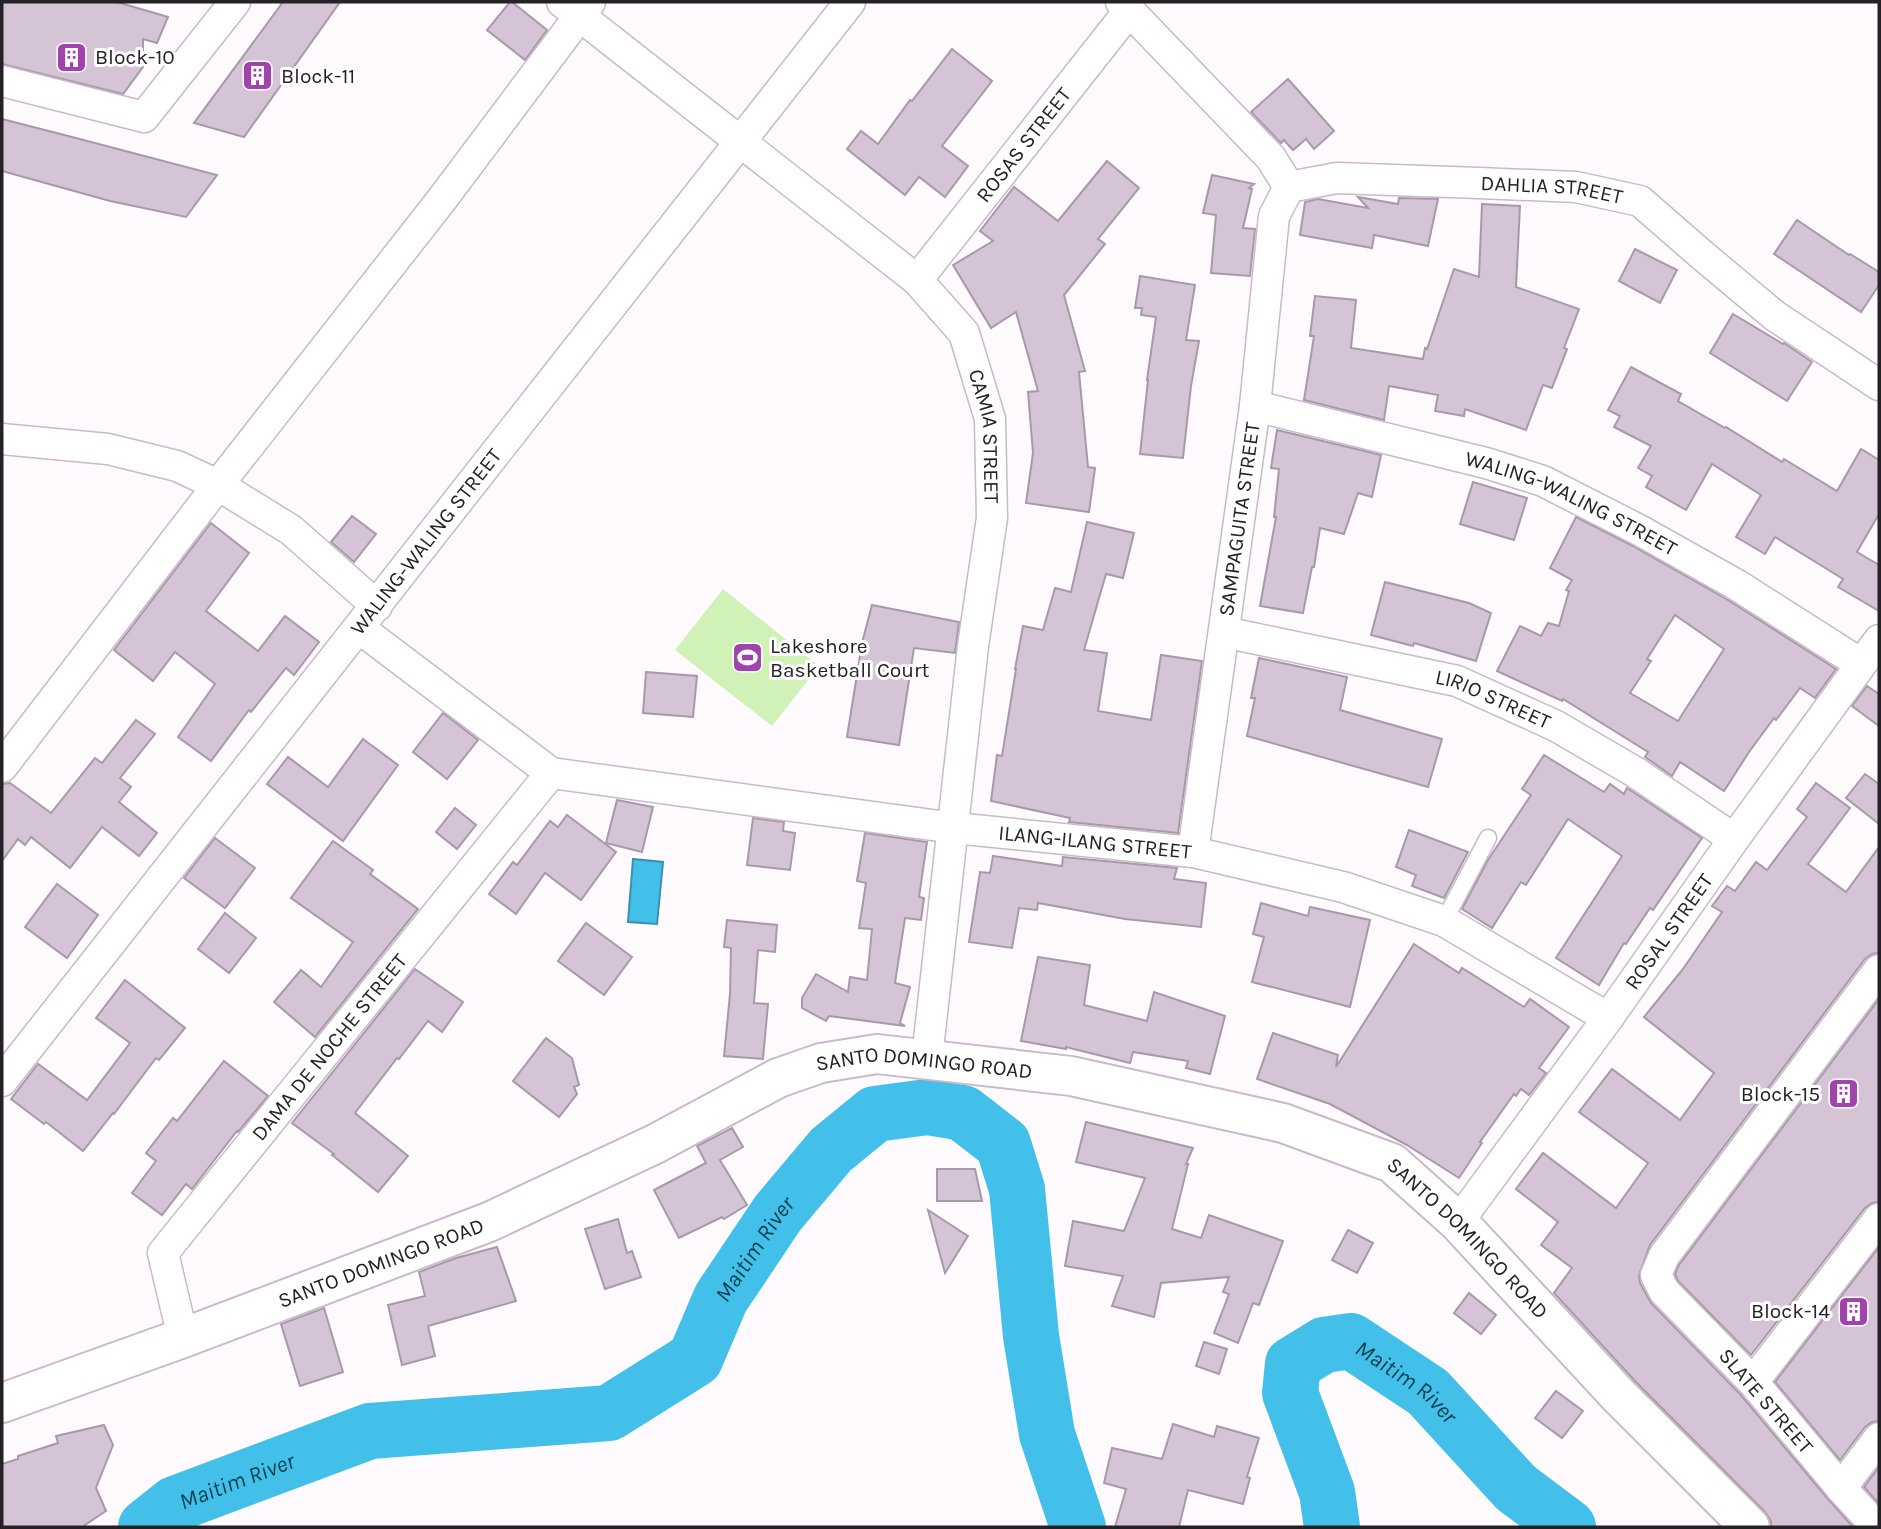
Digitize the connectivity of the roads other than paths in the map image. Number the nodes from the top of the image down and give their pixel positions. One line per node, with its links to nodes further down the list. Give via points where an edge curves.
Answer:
1 (235, 2): 5 (street, via 144,117)
2 (850, 2): 6 (street, WALING-WALING STREET)
3 (1125, 6): 7 (street, via 1271,158); 8 (street, ROSAS STREET)
4 (578, 7): 6 (street, CAMIA STREET); 12 (street, via 443,198)
5 (2, 81)
6 (740, 142): 8 (street, CAMIA STREET); 13 (street, WALING-WALING STREET)
7 (1289, 187): 9 (street, DAHLIA STREET, via 1336,178 1479,183 1576,187 1640,201 1775,316); 10 (street, SAMPAGUITA STREET, via 1274,216)
8 (917, 280): 19 (street, CAMIA STREET, via 964,333 990,419 992,518)
9 (1879, 385)
10 (1255, 406): 14 (street, SAMPAGUITA STREET); 16 (street, WALING-WALING STREET, via 1543,481 1737,585)
11 (2, 439): 12 (street, via 108,449 177,466)
12 (218, 485): 13 (street, via 291,530); 17 (street)
13 (368, 617): 18 (street); 27 (street, WALING-WALING STREET)
14 (1224, 632): 21 (street, LIRIO STREET, via 1457,681 1556,726 1635,772); 22 (street, SAMPAGUITA STREET)
15 (1879, 640): 16 (street, ROSAL STREET)
16 (1861, 664): 21 (street, ROSAL STREET)
17 (2, 766)
18 (551, 774): 19 (street, ILANG-ILANG STREET); 30 (street, DAMA DE NOCHE STREET, via 163,1254)
19 (954, 828): 22 (street, ILANG-ILANG STREET); 26 (street, CAMIA STREET)
20 (1488, 838): 23 (lane)
21 (1734, 839): 25 (street, ROSAL STREET)
22 (1194, 852): 23 (street, ILANG-ILANG STREET, via 1343,887)
23 (1444, 921): 25 (street, ILANG-ILANG STREET)
24 (1879, 970): 31 (street, SLATE STREET, via 1664,1256 1656,1275 1664,1291)
25 (1608, 1018): 29 (street, ROSAL STREET)
26 (927, 1058): 29 (street, SANTO DOMINGO ROAD, via 1071,1076 1283,1123 1392,1163); 30 (street, SANTO DOMINGO ROAD, via 877,1054 821,1063 778,1078 655,1144 489,1222)
27 (2, 1081)
28 (1879, 1219): 31 (street)
29 (1458, 1222): 35 (street, SANTO DOMINGO ROAD, via 1619,1396)
30 (183, 1338): 32 (street, SANTO DOMINGO ROAD)
31 (1753, 1382): 34 (street, SLATE STREET)
32 (2, 1403)
33 (1879, 1438): 34 (street)
34 (1841, 1488): 36 (street, SLATE STREET)
35 (1750, 1527)
36 (1877, 1527)

